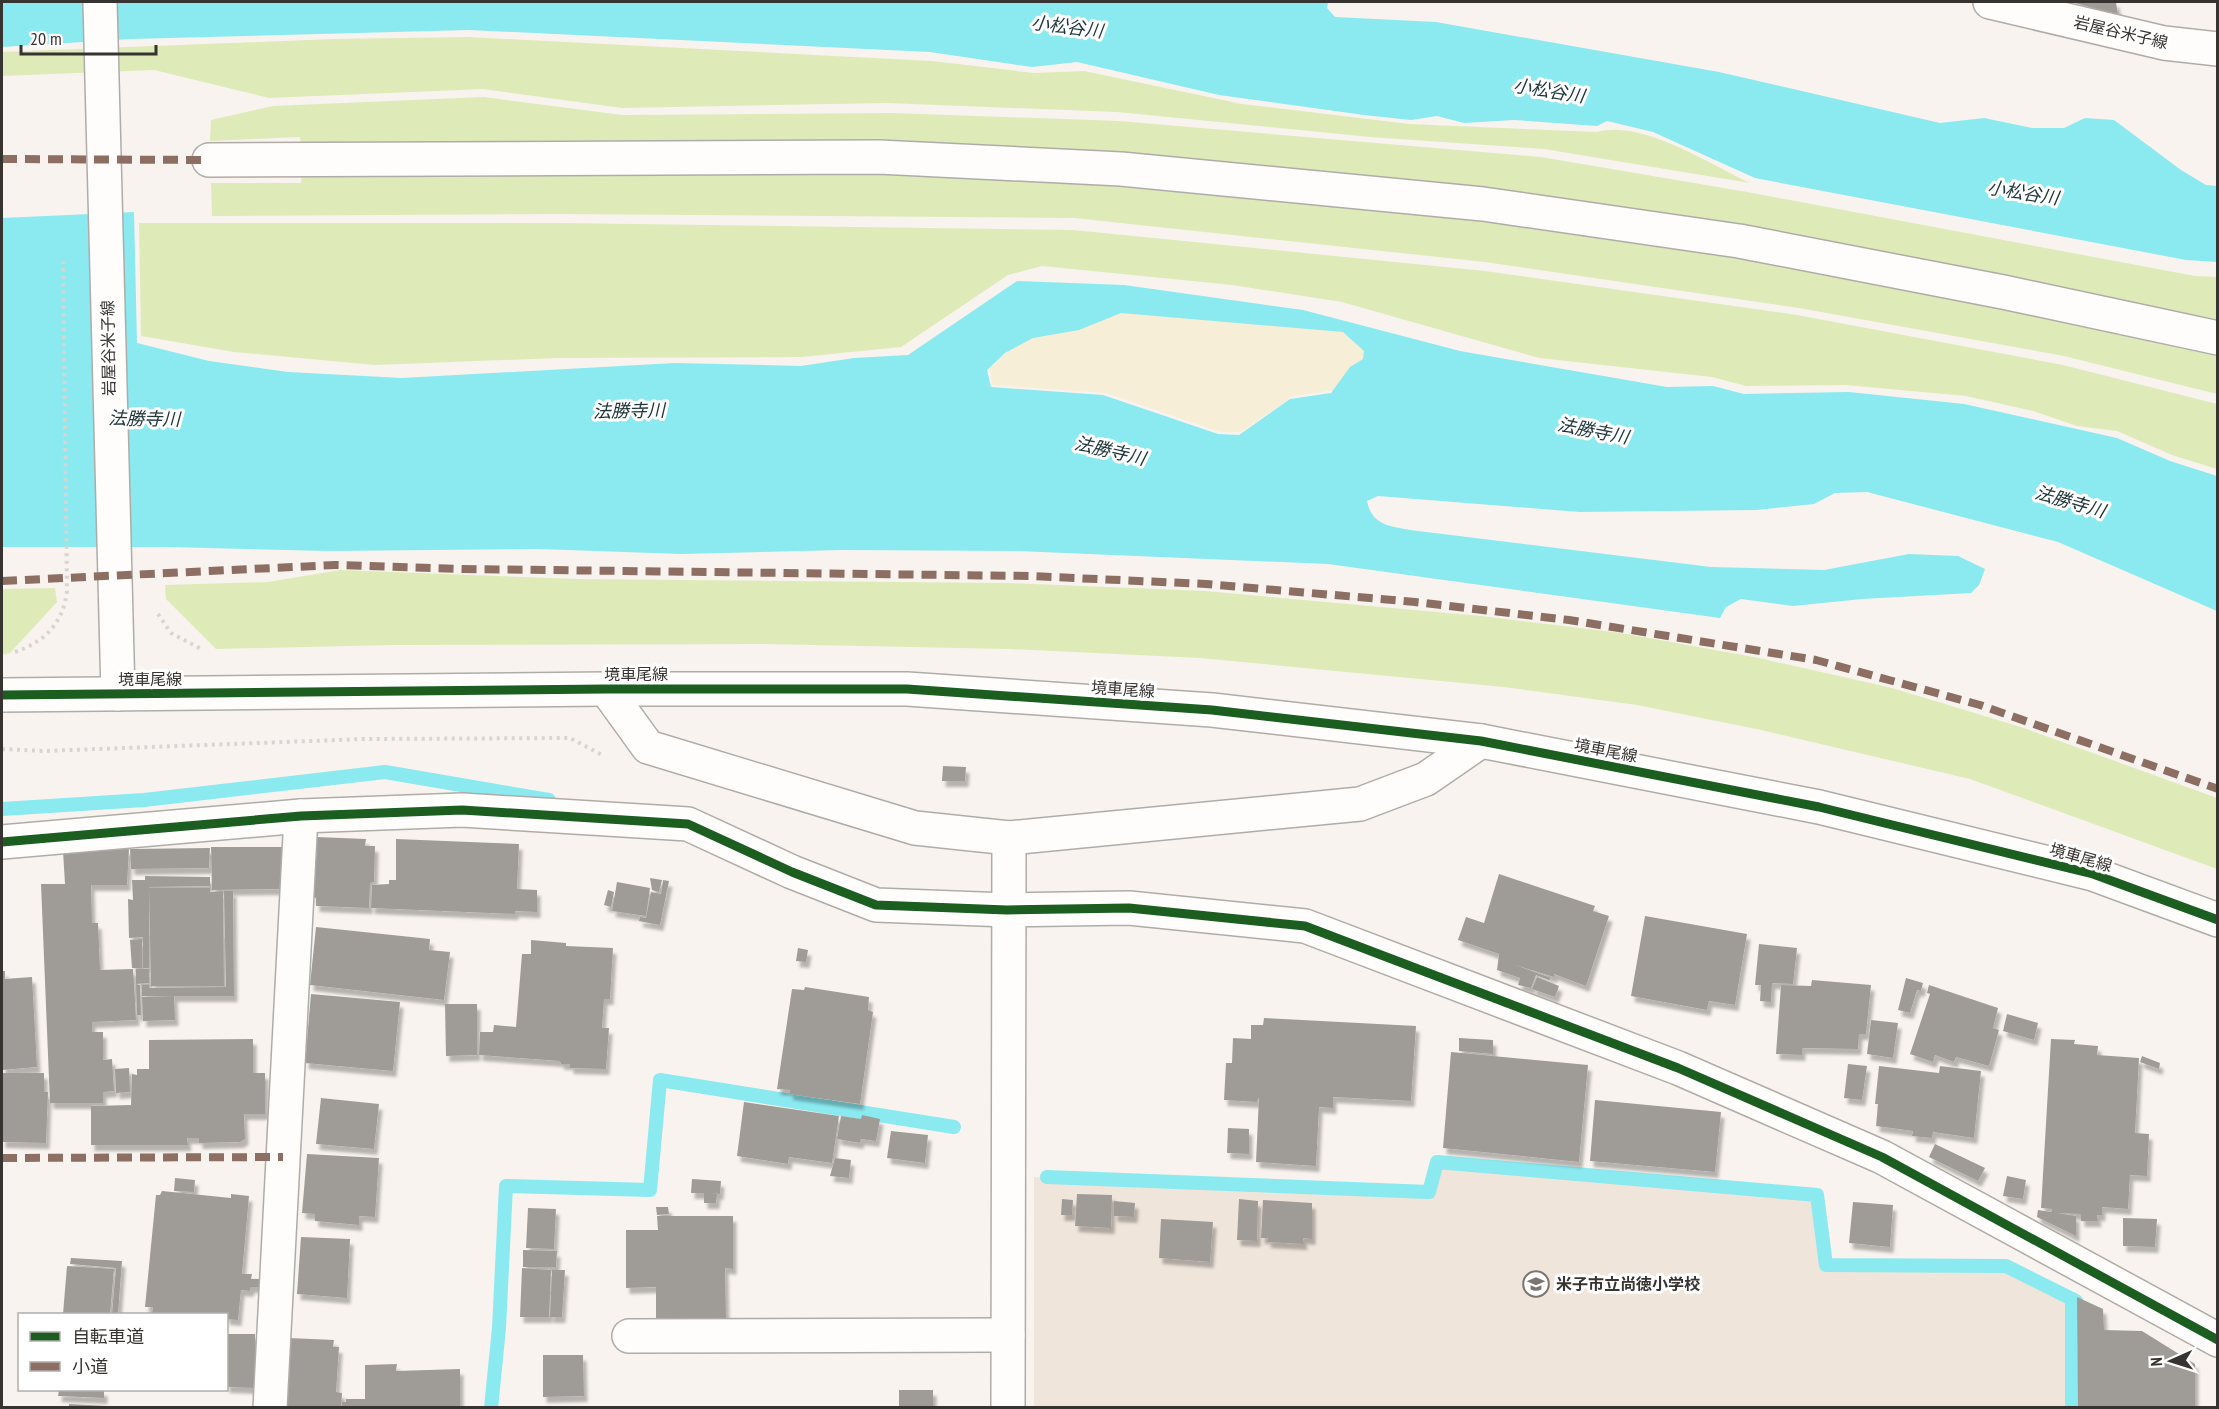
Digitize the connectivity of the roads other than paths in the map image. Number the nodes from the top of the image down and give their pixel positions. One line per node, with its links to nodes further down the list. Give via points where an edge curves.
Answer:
1 (100, 2): 8 (street, 岩屋谷米子線)
2 (2004, 3): 3 (street, 岩屋谷米子線, via 2164,43)
3 (2217, 50)
4 (209, 160): 5 (street, via 879,157 1121,169 1483,204 1739,241)
5 (2217, 338)
6 (606, 688): 8 (street, 境車尾線); 9 (street, 境車尾線, via 907,689 1212,710); 11 (street, via 648,747 915,828)
7 (2, 694): 8 (street, 境車尾線)
8 (118, 694)
9 (1481, 741): 11 (street, via 1426,779 1360,804); 14 (street, 境車尾線, via 1819,807 2093,874)
10 (301, 816): 12 (street); 13 (street, via 462,810 688,824 876,905); 18 (street)
11 (1009, 838): 13 (street)
12 (2, 842)
13 (1007, 910): 16 (street); 17 (street, via 1129,908 1305,926 1678,1068 1882,1157)
14 (2217, 920)
15 (629, 1335): 16 (street)
16 (1008, 1335): 19 (street)
17 (2217, 1340)
18 (270, 1407)
19 (1008, 1407)

